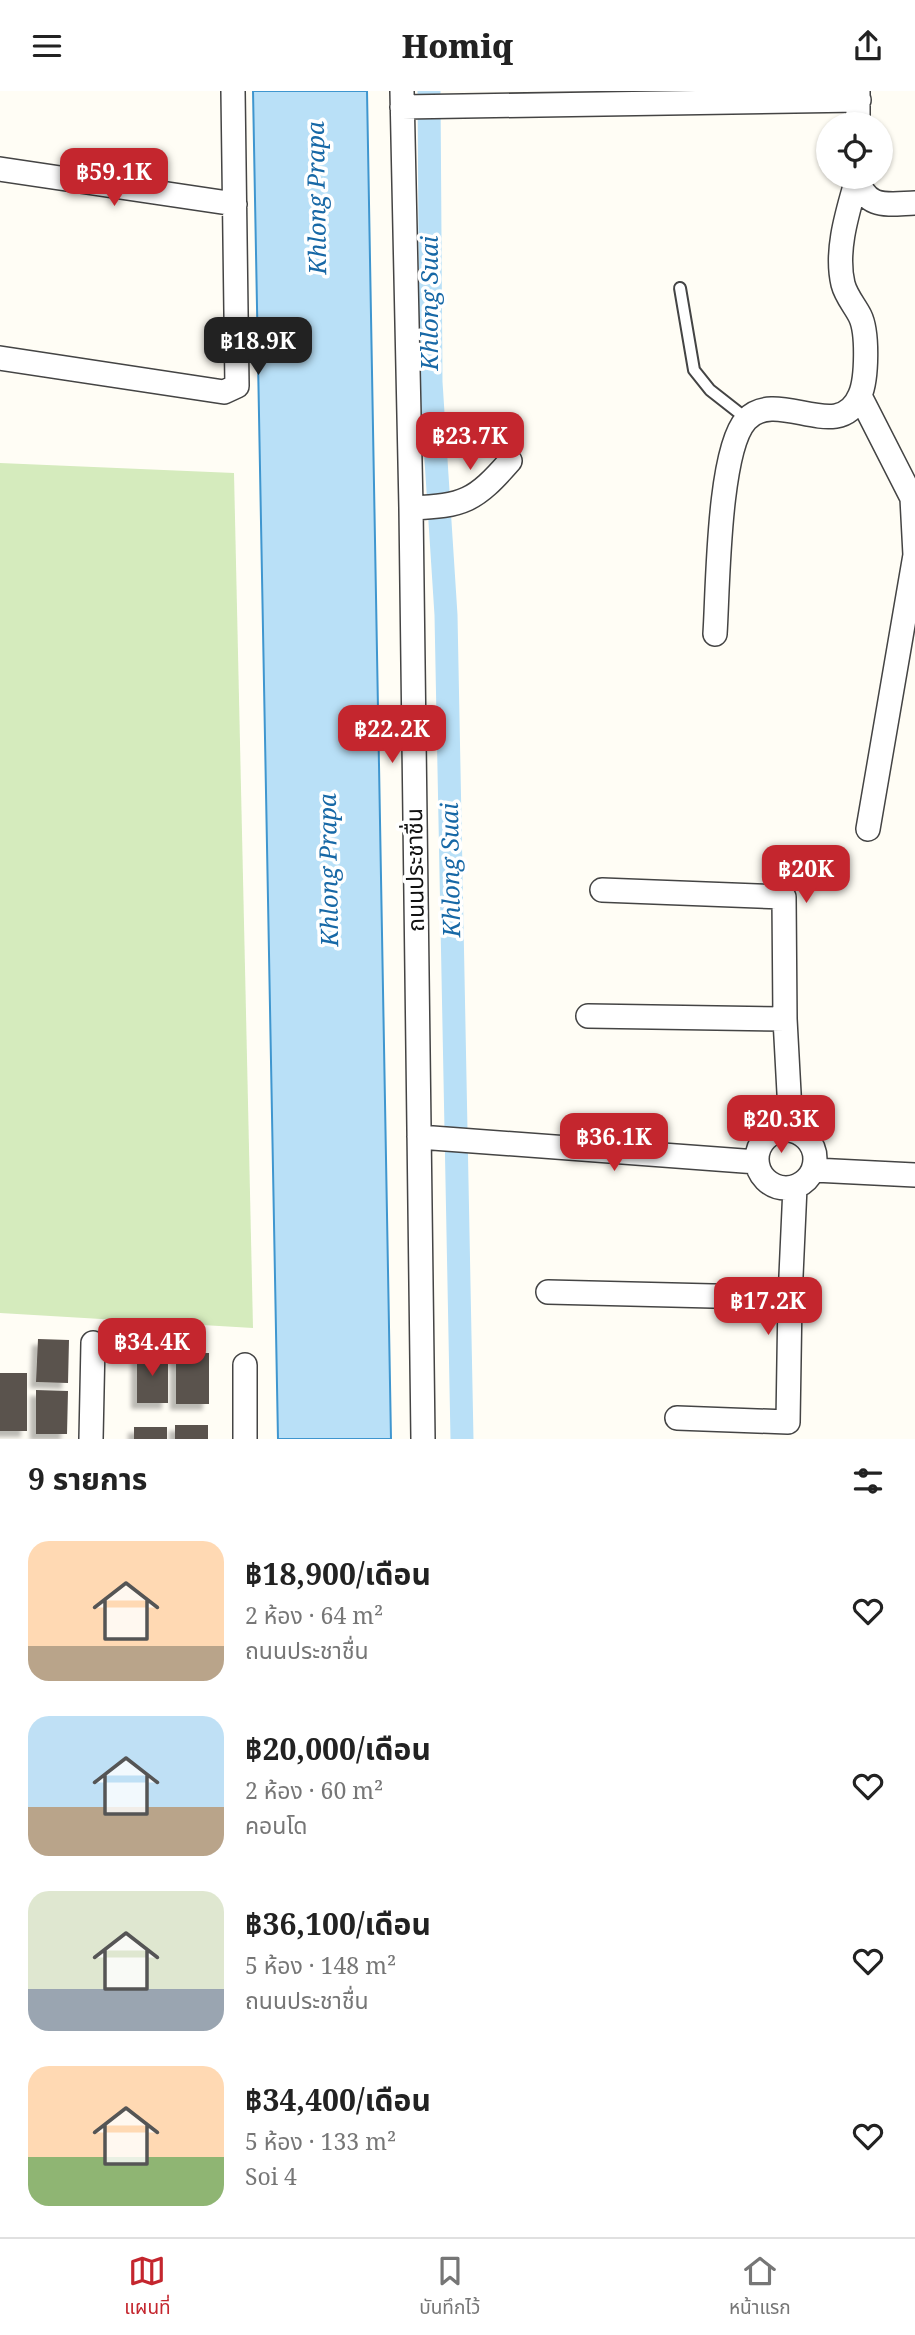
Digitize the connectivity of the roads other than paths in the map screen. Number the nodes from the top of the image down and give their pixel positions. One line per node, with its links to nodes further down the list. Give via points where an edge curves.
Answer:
1 (233, 91): 8 (street)
2 (858, 96): 3 (street)
3 (585, 98): 4 (street)
4 (415, 103): 15 (street, ถนนประชาชื่น)
5 (0, 169): 8 (street)
6 (854, 189): 12 (street, via 841,261 843,285 862,319 866,374)
7 (862, 189): 9 (street, via 877,204)
8 (235, 204): 11 (street, via 237,386 233,389 223,392)
9 (915, 204)
10 (680, 288): 13 (lane, via 694,370 710,390)
11 (0, 358)
12 (860, 396): 13 (street, via 852,409 839,417 762,410); 17 (street, via 912,498 915,527 915,555)
13 (747, 419): 16 (street, via 732,449 724,493)
14 (510, 461): 15 (street, via 480,493)
15 (429, 507): 22 (street, ถนนประชาชื่น)
16 (715, 635)
17 (868, 829)
18 (602, 890): 20 (street, via 784,898)
19 (588, 1016): 20 (street)
20 (785, 1019): 21 (street)
21 (790, 1130): 23 (street, via 766,1138); 24 (street, via 812,1144)
22 (419, 1137): 23 (street); 34 (street, ถนนประชาชื่น)
23 (757, 1162): 26 (street, via 770,1184)
24 (814, 1170): 25 (street); 26 (street)
25 (915, 1175)
26 (796, 1187): 28 (street)
27 (548, 1292): 28 (street)
28 (790, 1298): 31 (street, via 788,1422)
29 (93, 1343): 32 (street)
30 (245, 1365): 33 (street)
31 (677, 1418)
32 (91, 1439)
33 (245, 1439)
34 (423, 1439)

